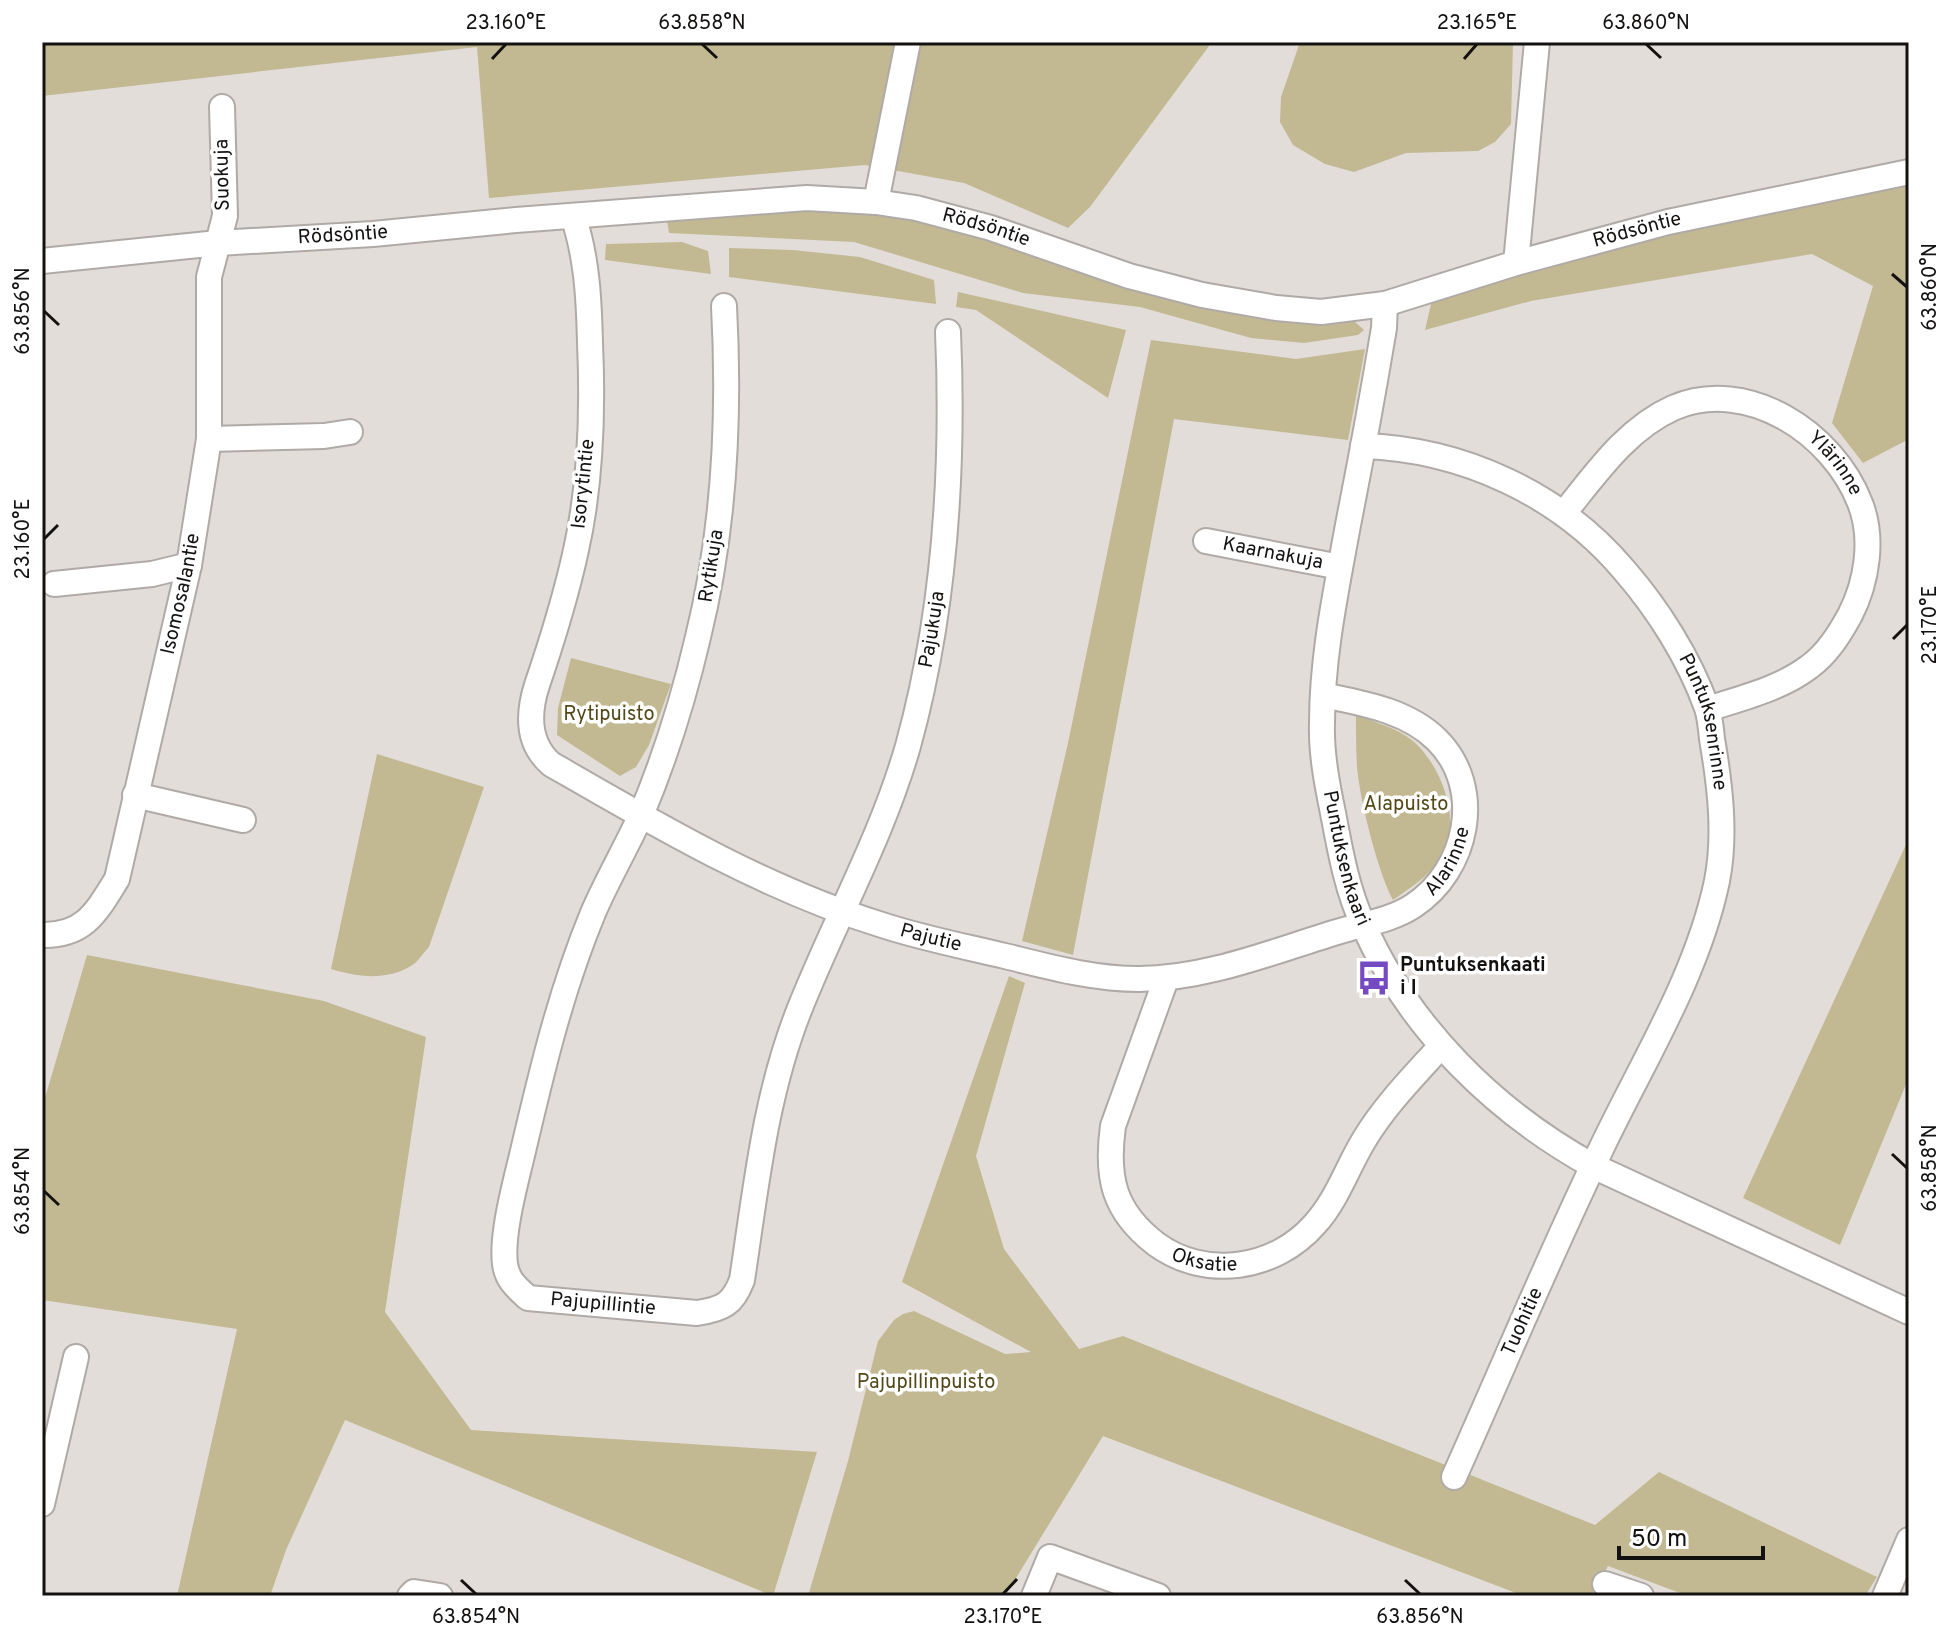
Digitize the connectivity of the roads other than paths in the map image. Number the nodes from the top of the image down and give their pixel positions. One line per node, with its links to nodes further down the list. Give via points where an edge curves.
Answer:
1 (908, 42): 5 (street)
2 (1537, 42): 9 (street)
3 (222, 107): 7 (street, Suokuja, via 225,216)
4 (1909, 172): 9 (street, Rödsöntie, via 1668,222)
5 (876, 202): 6 (street, Rödsöntie, via 807,198); 10 (street, Rödsöntie, via 964,220 1202,295 1321,312)
6 (573, 216): 7 (street, Rödsöntie); 23 (street, Isorytintie, via 586,275 591,419 577,548 533,698)
7 (218, 243): 8 (street, Rödsöntie); 14 (street, Isomosalantie, via 209,277)
8 (42, 261)
9 (1516, 263): 10 (street, Rödsöntie)
10 (1385, 304): 15 (street, Puntuksenkaari)
11 (724, 306): 25 (street, Rytikuja, via 726,430 710,589 685,690)
12 (948, 332): 27 (street, Pajukuja, via 948,482 931,646 907,749 864,867)
13 (350, 432): 14 (street)
14 (209, 439): 18 (street, Isomosalantie)
15 (1363, 446): 16 (street, Puntuksenrinne, via 1446,458 1490,472); 19 (street, Puntuksenkaari)
16 (1564, 513): 22 (street, Puntuksenrinne, via 1645,594); 22 (street, Ylärinne, via 1601,467 1648,423 1674,408 1702,401 1760,406 1790,419 1846,475 1861,505 1868,541 1859,592 1840,634 1817,661 1784,682)
17 (1206, 541): 19 (street, Kaarnakuja)
18 (189, 565): 20 (street); 24 (street, Isomosalantie)
19 (1340, 567): 21 (street, Puntuksenkaari)
20 (54, 584)
21 (1323, 695): 28 (street, Puntuksenkaari, via 1325,774); 28 (street, Alarinne, via 1376,707 1420,726 1449,755 1460,780 1465,830 1452,864 1427,896 1410,908)
22 (1708, 709): 32 (street, Puntuksenrinne, via 1719,795 1717,880 1689,966)
23 (537, 746): 25 (street, Pajutie, via 551,764)
24 (135, 795): 26 (street); 29 (street, Isomosalantie, via 117,879 94,917 78,928)
25 (640, 816): 27 (street, Pajutie); 27 (street, Pajupillintie, via 572,968 517,1177 505,1264 509,1280 528,1298 697,1313 731,1302 742,1280 772,1096 800,1009)
26 (243, 820)
27 (842, 911): 30 (street, Pajutie, via 949,945 1057,970)
28 (1362, 924): 30 (street, Pajutie); 31 (street, Puntuksenkaari, via 1408,1003)
29 (42, 935)
30 (1166, 979): 31 (street, Oksatie, via 1113,1126 1111,1184 1136,1225 1174,1256 1195,1264 1219,1268 1258,1260 1296,1242 1332,1202 1384,1110)
31 (1441, 1046): 32 (street, Puntuksenkaari, via 1514,1115)
32 (1593, 1166): 33 (street, Puntuksenkaari); 36 (street, Tuohitie)
33 (1909, 1312)
34 (76, 1357): 35 (street)
35 (46, 1461): 37 (street)
36 (1454, 1477)
37 (42, 1504)
38 (1909, 1540): 45 (street)
39 (1605, 1584): 44 (street)
40 (410, 1596): 41 (street)
41 (440, 1596)
42 (1034, 1596): 43 (street, via 1050,1557)
43 (1158, 1596)
44 (1641, 1596)
45 (1885, 1596)

